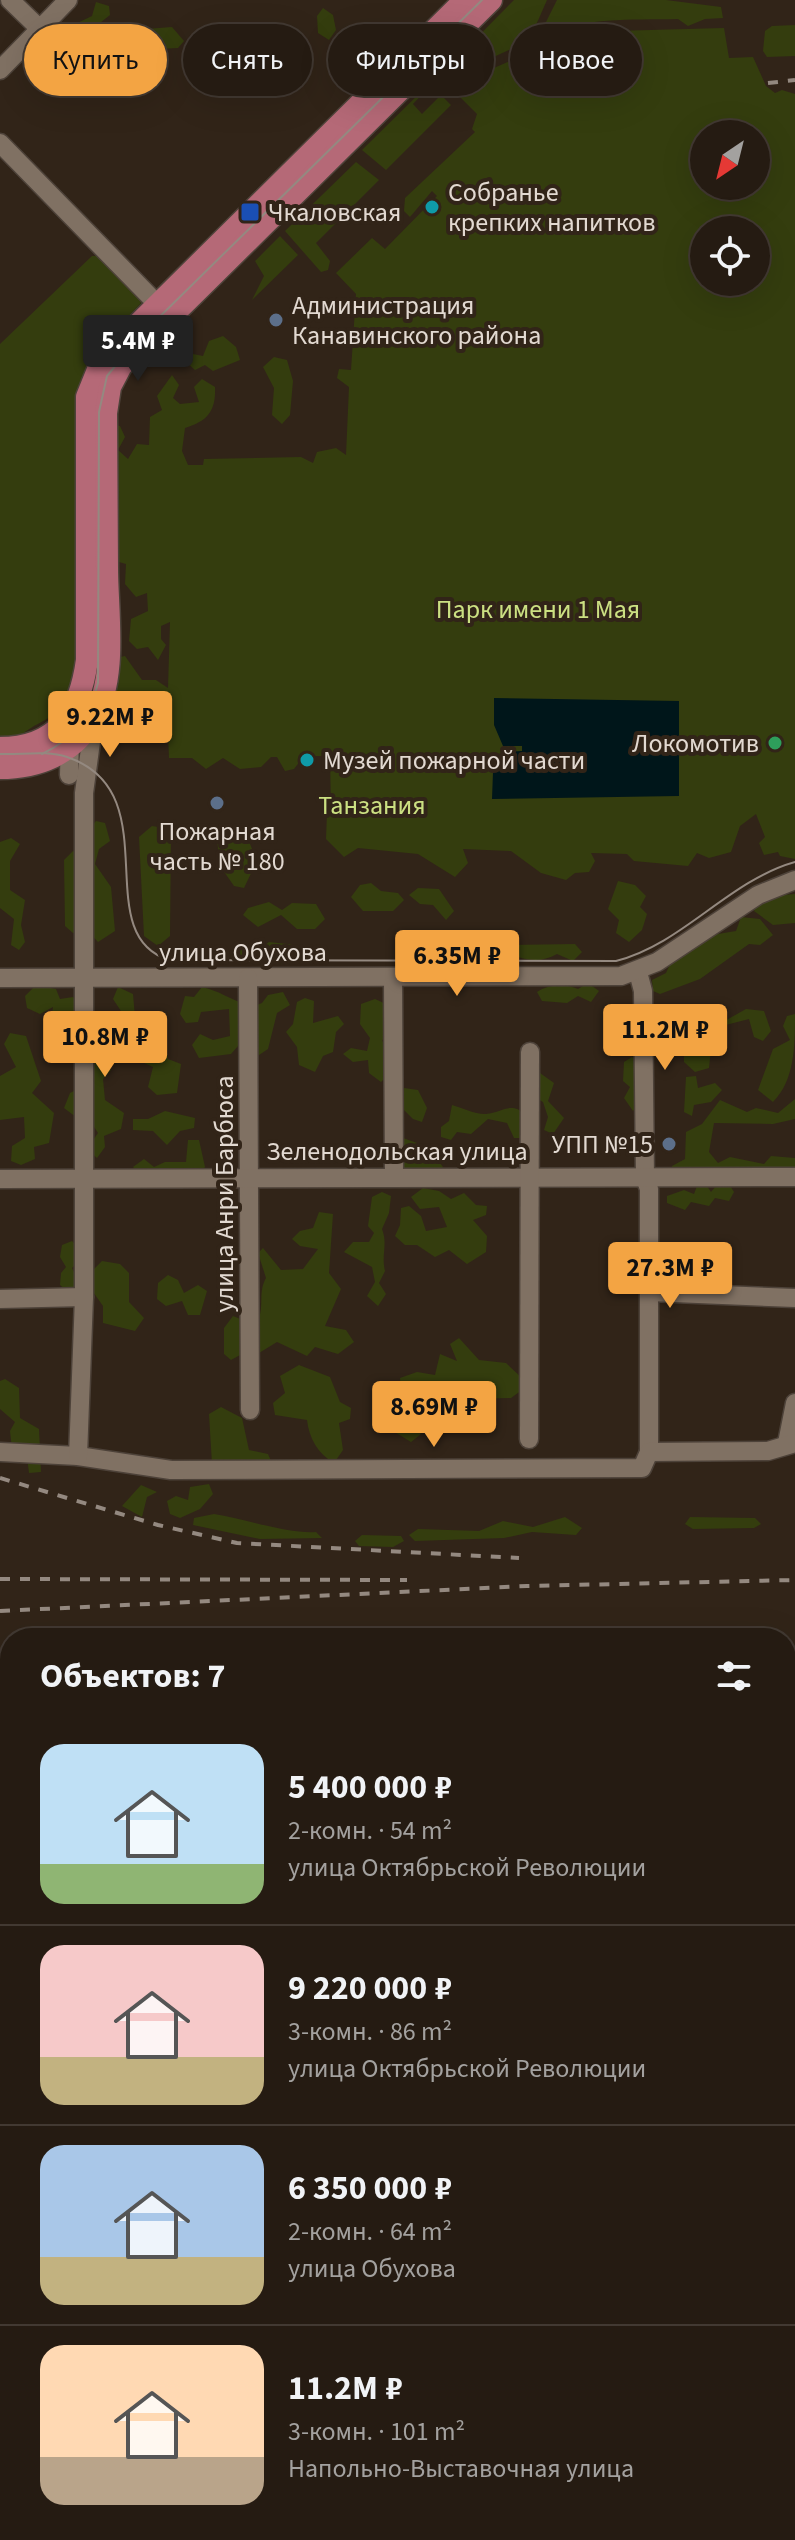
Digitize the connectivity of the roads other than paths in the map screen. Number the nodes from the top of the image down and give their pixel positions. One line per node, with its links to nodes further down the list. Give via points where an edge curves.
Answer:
1 (10, 0): 5 (street)
2 (68, 0): 6 (street)
3 (465, 0): 9 (main road)
4 (491, 0): 9 (main road)
5 (35, 24)
6 (45, 24)
7 (24, 45): 8 (street)
8 (0, 70)
9 (338, 138): 11 (main road)
10 (0, 143): 11 (street)
11 (162, 310): 12 (main road, via 121,366 107,400 107,659 105,684)
12 (86, 712): 13 (main road); 14 (main road); 16 (street)
13 (47, 737): 14 (street); 15 (main road)
14 (68, 748): 15 (main road); 16 (street); 17 (street)
15 (13, 760): 17 (street)
16 (88, 761): 18 (street)
17 (69, 775): 18 (street)
18 (84, 793): 21 (street)
19 (795, 880): 20 (street, улица Обухова, via 758,895)
20 (638, 972): 24 (street, улица Обухова); 30 (street, via 645,1047)
21 (85, 977): 22 (street, улица Обухова); 23 (street, улица Обухова); 32 (street)
22 (0, 978)
23 (248, 978): 24 (street, улица Обухова); 29 (street, улица Анри Барбюса)
24 (393, 978): 26 (street)
25 (530, 1052): 27 (street)
26 (394, 1176): 27 (street, Зеленодольская улица); 29 (street, Зеленодольская улица)
27 (529, 1176): 30 (street, Зеленодольская улица); 39 (street)
28 (795, 1177): 30 (street, Зеленодольская улица)
29 (251, 1178): 32 (street, Зеленодольская улица); 38 (street, улица Анри Барбюса)
30 (645, 1178): 33 (street)
31 (0, 1179): 32 (street, Зеленодольская улица)
32 (84, 1180): 34 (street)
33 (650, 1292): 35 (street); 42 (street)
34 (84, 1297): 36 (street); 43 (street)
35 (795, 1298)
36 (0, 1299)
37 (795, 1403): 40 (street)
38 (250, 1410)
39 (529, 1439)
40 (791, 1443): 42 (street, via 768,1451)
41 (0, 1452): 43 (street)
42 (649, 1452): 43 (street, via 642,1468 521,1470 171,1470)
43 (78, 1456)

